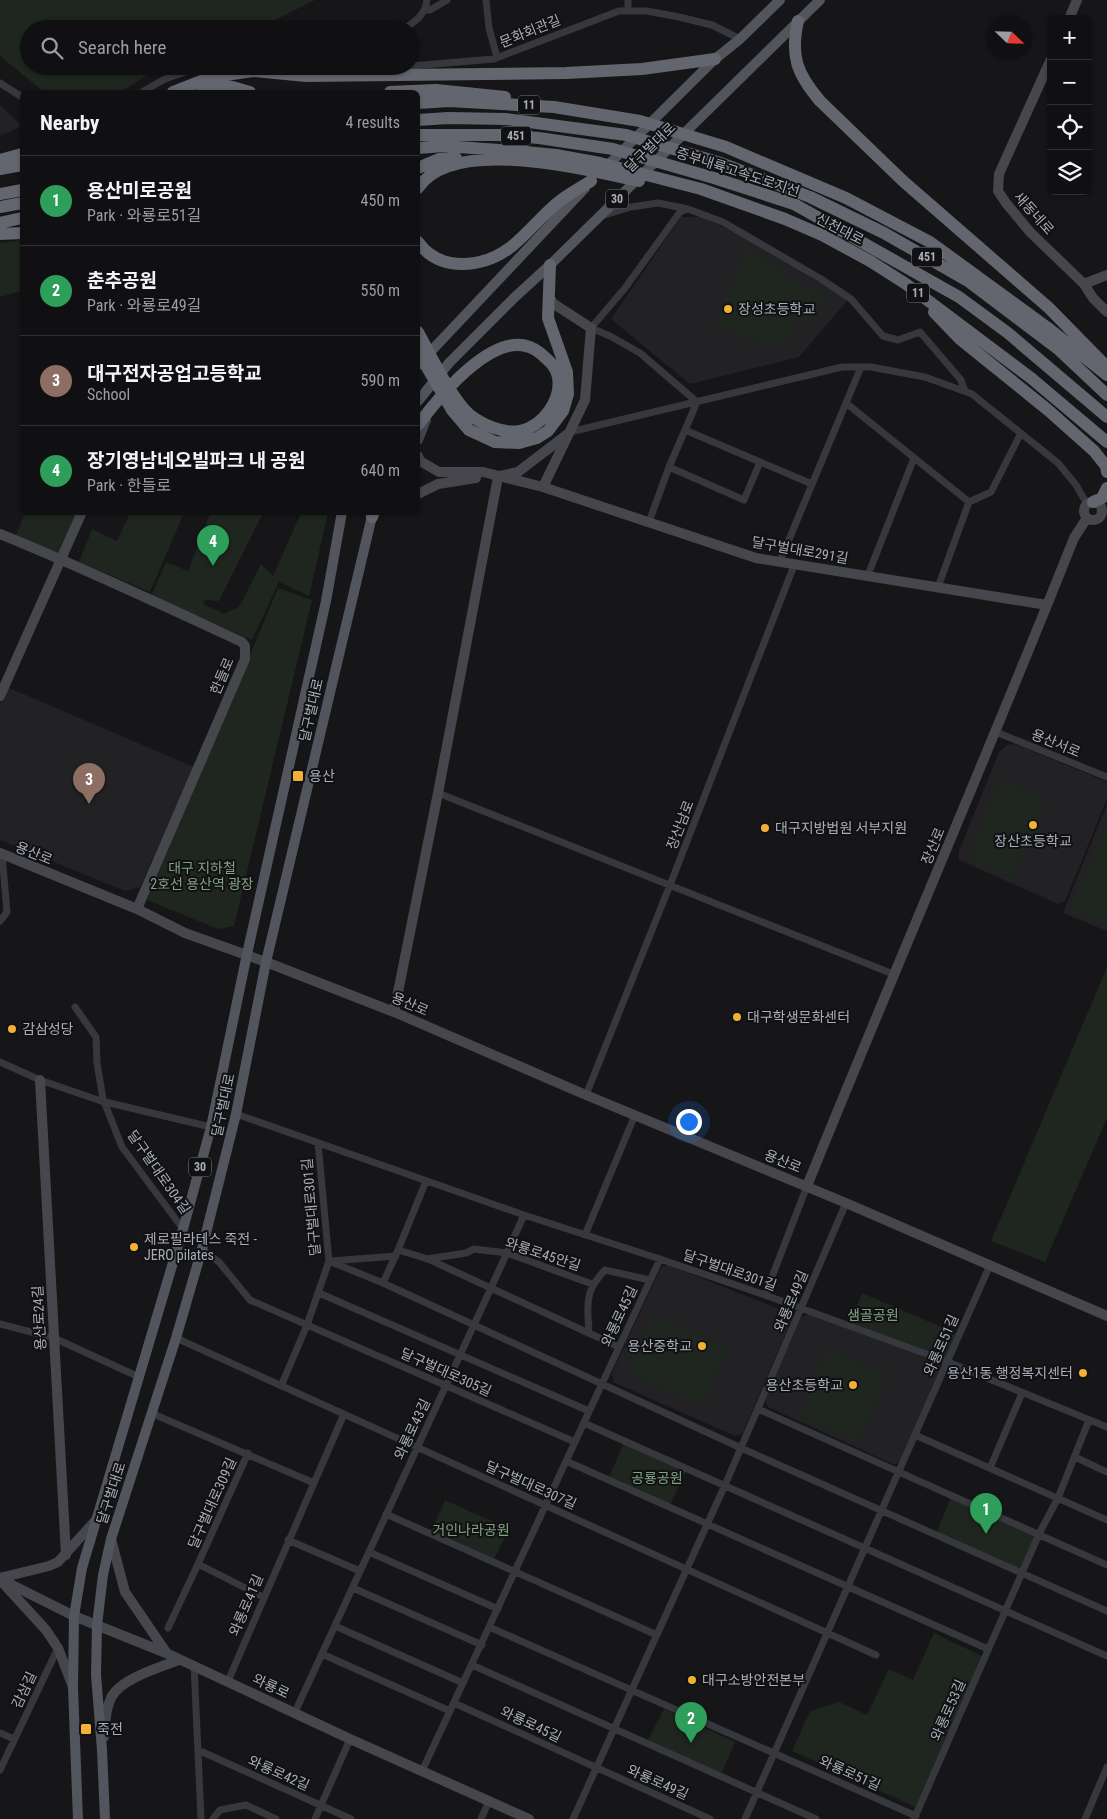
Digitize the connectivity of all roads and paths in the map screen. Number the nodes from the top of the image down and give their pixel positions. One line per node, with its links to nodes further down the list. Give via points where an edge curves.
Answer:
1 (427, 0): 8 (street)
2 (447, 0): 8 (street)
3 (486, 0): 14 (street)
4 (628, 0): 9 (street)
5 (780, 0): 13 (main road, 달구벌대로 / 30)
6 (820, 0): 12 (main road, 달구벌대로 / 30)
7 (1077, 0): 10 (street)
8 (424, 10): 11 (street)
9 (628, 11): 13 (street, 문화회관길, via 647,11 712,25); 14 (street, 문화회관길, via 584,23)
10 (1071, 15)
11 (417, 20)
12 (798, 21): 48 (main road, 달구벌대로 / 30); 66 (highway, via 794,45 796,62 800,75 820,101 903,181 1049,308)
13 (740, 39): 15 (main road, 달구벌대로 / 30)
14 (497, 57): 17 (street, 문화회관길)
15 (714, 59): 22 (highway, via 642,69); 41 (main road, 달구벌대로 / 30)
16 (1051, 60): 57 (street, 새동네로, via 999,174 998,191 1030,232)
17 (420, 65)
18 (178, 75): 24 (street)
19 (225, 75): 25 (highway)
20 (295, 75): 21 (highway)
21 (393, 75)
22 (420, 75)
23 (0, 83): 29 (street)
24 (146, 90)
25 (178, 90)
26 (184, 90): 27 (highway, via 207,84)
27 (242, 90)
28 (420, 91): 31 (highway, via 473,93)
29 (20, 96)
30 (420, 103): 31 (highway, 신천대로 / 11)
31 (554, 107): 67 (highway, 신천대로 / 11, via 640,122 726,147 846,198 930,242)
32 (420, 120): 69 (highway, 중부내륙고속도로지선 / 451, via 506,119 626,136 721,163 810,197 884,233 968,281 1058,349)
33 (420, 135): 75 (highway, 중부내륙고속도로지선 / 451, via 505,135 613,149 794,204 959,297 1008,333)
34 (420, 148): 53 (highway, 신천대로 / 11, via 444,146 515,151 600,163 701,189)
35 (20, 155): 36 (highway)
36 (0, 160)
37 (495, 160): 39 (highway, via 450,158); 42 (highway, via 447,166 429,175); 53 (highway, via 550,163 682,191)
38 (20, 165): 40 (highway)
39 (420, 167)
40 (0, 169)
41 (591, 181): 54 (highway, via 556,203 510,248 487,259 466,264 448,263 431,256); 64 (main road, 달구벌대로 / 30)
42 (420, 186)
43 (20, 190): 44 (highway)
44 (0, 194)
45 (20, 203): 46 (highway)
46 (0, 207)
47 (688, 209): 48 (street, via 658,203); 61 (street, via 680,212 625,288); 68 (street, via 723,222 821,278 851,299 883,336 898,340 920,332 961,380)
48 (598, 217): 55 (main road, 달구벌대로 / 30)
49 (20, 218): 50 (highway)
50 (0, 223)
51 (20, 233): 52 (highway)
52 (0, 234)
53 (822, 236): 58 (highway, 신천대로 / 11)
54 (420, 244)
55 (550, 265): 59 (highway); 70 (main road, 달구벌대로 / 30, via 449,363)
56 (1107, 275): 57 (street)
57 (1084, 284): 60 (street, 새동네로)
58 (910, 287): 81 (highway, 신천대로 / 11, via 1031,378); 88 (highway, via 960,339 1094,451)
59 (548, 296): 61 (street, via 554,304); 74 (highway, via 548,318 568,372 568,394 562,411 548,431 519,443 495,442 469,430)
60 (1107, 312)
61 (591, 328): 71 (street, via 640,353); 78 (street, via 585,400)
62 (420, 336): 74 (highway)
63 (420, 355): 74 (highway)
64 (420, 363)
65 (861, 367): 68 (street, via 926,377); 71 (street, via 842,367); 72 (street)
66 (1107, 367)
67 (1107, 375)
68 (965, 391): 79 (street)
69 (1107, 395)
70 (420, 398)
71 (697, 402): 77 (street); 78 (street)
72 (846, 403): 82 (street); 90 (street)
73 (432, 406): 74 (highway, via 470,368 495,350 519,345 537,351 553,364 558,376 558,394 551,410 532,426 519,431 502,430 484,423); 76 (highway); 80 (street)
74 (455, 406)
75 (1107, 417)
76 (420, 422)
77 (685, 430): 84 (street); 85 (street)
78 (570, 432): 89 (street, via 518,472); 91 (street)
79 (1021, 433): 94 (street, via 991,492); 95 (street, via 1058,463)
80 (420, 435)
81 (1107, 442)
82 (914, 458): 94 (street); 106 (street)
83 (420, 461): 87 (street)
84 (760, 462): 85 (street, via 744,500); 90 (street)
85 (669, 467): 101 (street)
86 (420, 468): 87 (street)
87 (430, 468): 89 (street, 달구벌대로291길, via 438,472 483,472)
88 (1107, 472)
89 (498, 477): 91 (street, 달구벌대로291길); 93 (street, via 446,482); 112 (street)
90 (812, 484): 104 (street)
91 (543, 488): 101 (street, 달구벌대로291길)
92 (1107, 488): 95 (highway, via 1102,498)
93 (420, 491)
94 (969, 502): 107 (street)
95 (1090, 503): 99 (street, via 1101,506); 100 (street, via 1084,510)
96 (81, 515): 103 (street)
97 (341, 515): 117 (main road, 달구벌대로 / 30, via 326,601)
98 (375, 515): 118 (main road, 달구벌대로 / 30)
99 (1104, 516): 100 (street, via 1095,520)
100 (1087, 518): 108 (street, 장산로, via 1074,538)
101 (649, 522): 104 (street, 달구벌대로291길, via 756,558)
102 (0, 534): 103 (street, 한들로)
103 (61, 559): 109 (street); 115 (street, 한들로, via 143,595 245,646 245,659)
104 (780, 561): 105 (street, 달구벌대로291길)
105 (795, 563): 106 (street, 달구벌대로291길); 114 (street, 장산남로)
106 (868, 576): 107 (street, 달구벌대로291길)
107 (938, 587): 108 (street, 달구벌대로291길)
108 (1047, 605): 110 (street, 장산로)
109 (0, 696)
110 (996, 732): 111 (street, 용산서로); 119 (street, 장산로)
111 (1107, 777)
112 (438, 793): 114 (street); 121 (street)
113 (1, 854): 115 (street, 용산로); 116 (street, via 7,912)
114 (670, 885): 119 (street); 124 (street, 장산남로)
115 (137, 909): 117 (street, 용산로, via 184,933)
116 (0, 921)
117 (246, 954): 118 (street, 용산로); 128 (main road, 달구벌대로 / 30)
118 (266, 962): 121 (street, 용산로); 126 (main road, 달구벌대로 / 30)
119 (893, 974): 131 (street, 장산로)
120 (75, 1007): 125 (street, 달구벌대로304길, via 96,1036 96,1064)
121 (394, 1012): 124 (street, 용산로)
122 (0, 1062): 123 (street)
123 (40, 1080): 125 (street); 155 (street, 용산로24길)
124 (586, 1095): 127 (street, 용산로)
125 (104, 1101): 128 (street, 달구벌대로); 134 (street, 달구벌대로304길, via 122,1147)
126 (236, 1114): 129 (street, 달구벌대로301길); 136 (main road, 달구벌대로 / 30)
127 (635, 1115): 131 (street, 용산로); 135 (street)
128 (211, 1127): 134 (main road, 달구벌대로 / 30)
129 (318, 1143): 130 (street, 달구벌대로301길); 141 (street, 달구벌대로301길)
130 (426, 1180): 133 (street, 달구벌대로301길); 137 (street)
131 (807, 1186): 132 (street, 용산로); 148 (street, 용산로)
132 (846, 1203): 142 (street, 용산로); 149 (street, 와룡로49길)
133 (524, 1215): 135 (street, 달구벌대로301길); 138 (street, 와룡로43길)
134 (183, 1229): 160 (main road, 달구벌대로 / 30)
135 (585, 1235): 140 (street, 달구벌대로301길)
136 (202, 1249): 153 (street, 달구벌대로305길, via 219,1262 250,1300); 156 (main road, 달구벌대로 / 30)
137 (397, 1253): 139 (street); 141 (street); 144 (street)
138 (507, 1254): 139 (street, 와룡로45안길, via 474,1249); 145 (street, 와룡로45안길); 146 (street, 와룡로43길)
139 (426, 1259): 146 (street)
140 (660, 1259): 143 (street, 와룡로45길); 148 (street, 달구벌대로301길)
141 (328, 1261): 144 (street); 147 (street, 달구벌대로301길)
142 (990, 1265): 150 (street, 용산로); 159 (street, 와룡로51길)
143 (650, 1280): 145 (street, 와룡로45안길, via 604,1270); 157 (street, 와룡로45길)
144 (383, 1283): 152 (street)
145 (592, 1284): 154 (street, 와룡로45안길, via 588,1299)
146 (492, 1288): 152 (street, 와룡로43길); 154 (street)
147 (319, 1293): 153 (street, 달구벌대로301길); 158 (street)
148 (765, 1295): 149 (street, 달구벌대로301길)
149 (801, 1309): 159 (street, 달구벌대로301길); 165 (street, 와룡로49길)
150 (1107, 1316)
151 (0, 1324): 155 (street)
152 (474, 1324): 158 (street, 와룡로43길); 161 (street)
153 (307, 1325): 162 (street); 163 (street, 달구벌대로305길)
154 (588, 1333): 157 (street)
155 (54, 1338): 160 (street); 196 (street, 용산로24길)
156 (176, 1338): 162 (street, 달구벌대로307길); 167 (main road, 달구벌대로 / 30)
157 (619, 1347): 161 (street, 와룡로45길)
158 (460, 1354): 163 (street, 와룡로43길); 166 (street)
159 (948, 1362): 164 (street, 달구벌대로301길); 172 (street, 와룡로51길)
160 (139, 1377): 188 (main road, 달구벌대로 / 30)
161 (602, 1384): 166 (street, 와룡로45길); 175 (street)
162 (281, 1386): 168 (street, 달구벌대로307길)
163 (446, 1386): 173 (street, 달구벌대로305길); 174 (street, 와룡로43길)
164 (1022, 1393): 169 (street, 달구벌대로301길); 179 (street)
165 (758, 1409): 175 (street, 와룡로49길); 181 (street)
166 (589, 1411): 170 (street, 와룡로45길)
167 (151, 1413): 176 (street, 달구벌대로309길); 192 (main road, 달구벌대로 / 30)
168 (344, 1414): 174 (street, 달구벌대로307길); 182 (street, 와룡로41길)
169 (1089, 1420): 171 (street, 달구벌대로301길); 177 (street, 와룡로53길)
170 (584, 1422): 173 (street, 와룡로45길); 183 (street)
171 (1107, 1426)
172 (916, 1435): 179 (street); 181 (street, 와룡로51길)
173 (575, 1442): 178 (street, 와룡로45길)
174 (417, 1448): 185 (street, 달구벌대로307길); 187 (street, 와룡로43길)
175 (741, 1448): 183 (street, 와룡로49길); 186 (street)
176 (248, 1453): 182 (street); 197 (street, 달구벌대로309길)
177 (1075, 1457): 180 (street); 184 (street, 와룡로53길)
178 (566, 1461): 185 (street, 와룡로45길); 190 (street)
179 (990, 1468): 184 (street)
180 (1107, 1472)
181 (898, 1473): 186 (street, 와룡로51길); 191 (street)
182 (314, 1483): 193 (street, 와룡로41길)
183 (725, 1485): 190 (street, 와룡로49길); 194 (street)
184 (1058, 1498): 189 (street); 191 (street, 와룡로53길)
185 (546, 1505): 199 (street, 달구벌대로307길); 201 (street, 와룡로45길)
186 (881, 1511): 194 (street, 와룡로51길); 202 (street)
187 (386, 1514): 195 (street, 와룡로43길); 201 (street)
188 (96, 1520): 196 (street); 210 (main road, 달구벌대로 / 30, via 82,1568)
189 (1107, 1520)
190 (707, 1524): 199 (street, 와룡로49길); 204 (street)
191 (1039, 1534): 198 (street); 202 (street, 와룡로53길)
192 (111, 1539): 211 (main road, 달구벌대로 / 30); 220 (street, via 125,1592)
193 (288, 1540): 200 (street); 206 (street, 와룡로41길)
194 (865, 1549): 204 (street, 와룡로51길); 208 (street)
195 (369, 1552): 200 (street, 와룡로43길); 207 (street)
196 (66, 1555): 203 (street, via 49,1566)
197 (198, 1564): 206 (street, 달구벌대로309길); 214 (street)
198 (1107, 1565)
199 (686, 1570): 215 (street, 달구벌대로307길); 216 (street, 와룡로49길)
200 (360, 1571): 205 (street, 와룡로43길)
201 (514, 1573): 207 (street, 와룡로45길); 216 (street)
202 (1022, 1573): 208 (street, 와룡로53길); 209 (street)
203 (0, 1579): 210 (street, 와룡로); 218 (street)
204 (847, 1587): 215 (street, 와룡로51길); 219 (street)
205 (353, 1588): 212 (street, 와룡로43길); 217 (street)
206 (263, 1597): 227 (street, 와룡로41길)
207 (498, 1609): 213 (street, 와룡로45길)
208 (1005, 1611): 219 (street, 와룡로53길); 223 (street)
209 (1107, 1611)
210 (74, 1616): 211 (street, 와룡로); 229 (main road, 달구벌대로 / 30)
211 (97, 1625): 220 (street, 와룡로); 238 (main road, 달구벌대로 / 30, via 96,1675)
212 (335, 1626): 221 (street, 와룡로43길); 228 (street)
213 (489, 1627): 217 (street, 와룡로45길); 230 (street)
214 (168, 1628)
215 (828, 1634): 222 (street, 달구벌대로307길); 240 (street, 와룡로51길)
216 (656, 1635): 230 (street, 와룡로49길)
217 (482, 1645): 226 (street, 와룡로45길)
218 (58, 1648): 229 (street); 236 (street, 감삼길)
219 (988, 1650): 248 (street, 와룡로53길)
220 (166, 1653): 224 (street, 와룡로)
221 (322, 1654): 232 (street); 233 (street, 와룡로43길)
222 (876, 1655)
223 (1107, 1656)
224 (179, 1660): 225 (street, 와룡로); 238 (street, via 132,1678 112,1696 106,1714)
225 (194, 1665): 227 (street, 와룡로); 239 (street)
226 (472, 1665): 228 (street, 와룡로45길); 234 (street, 와룡로45길)
227 (228, 1681): 233 (street, 와룡로)
228 (463, 1683): 231 (street, 와룡로45길)
229 (73, 1688): 249 (main road, 달구벌대로 / 30)
230 (632, 1691): 234 (street, 와룡로49길); 240 (street)
231 (454, 1703): 232 (street, 와룡로45길); 242 (street, 와룡로45길)
232 (450, 1711): 244 (street, 와룡로45길)
233 (295, 1712): 237 (street, 와룡로)
234 (614, 1730): 242 (street, 와룡로49길); 245 (street)
235 (0, 1733): 236 (street)
236 (14, 1739): 243 (street, 감삼길)
237 (350, 1739): 244 (street, 와룡로); 247 (street)
238 (102, 1750): 250 (main road, 달구벌대로 / 30)
239 (198, 1750): 247 (street, 와룡로42길); 251 (street)
240 (775, 1754): 245 (street, 와룡로51길); 248 (street, 와룡로51길)
241 (1107, 1767): 262 (street)
242 (597, 1768): 258 (street, 와룡로49길); 259 (street, 와룡로49길)
243 (0, 1770)
244 (422, 1771): 246 (street, 와룡로)
245 (758, 1794): 260 (street, 와룡로51길); 261 (street)
246 (489, 1801): 256 (street); 257 (street, 와룡로)
247 (321, 1806): 254 (street); 255 (street, 와룡로42길)
248 (915, 1817)
249 (78, 1819)
250 (105, 1819)
251 (201, 1819)
252 (213, 1819): 253 (street, via 220,1810 246,1805)
253 (276, 1819)
254 (316, 1819)
255 (351, 1819)
256 (481, 1819)
257 (530, 1819)
258 (573, 1819)
259 (710, 1819)
260 (745, 1819)
261 (816, 1819)
262 (1085, 1819)

